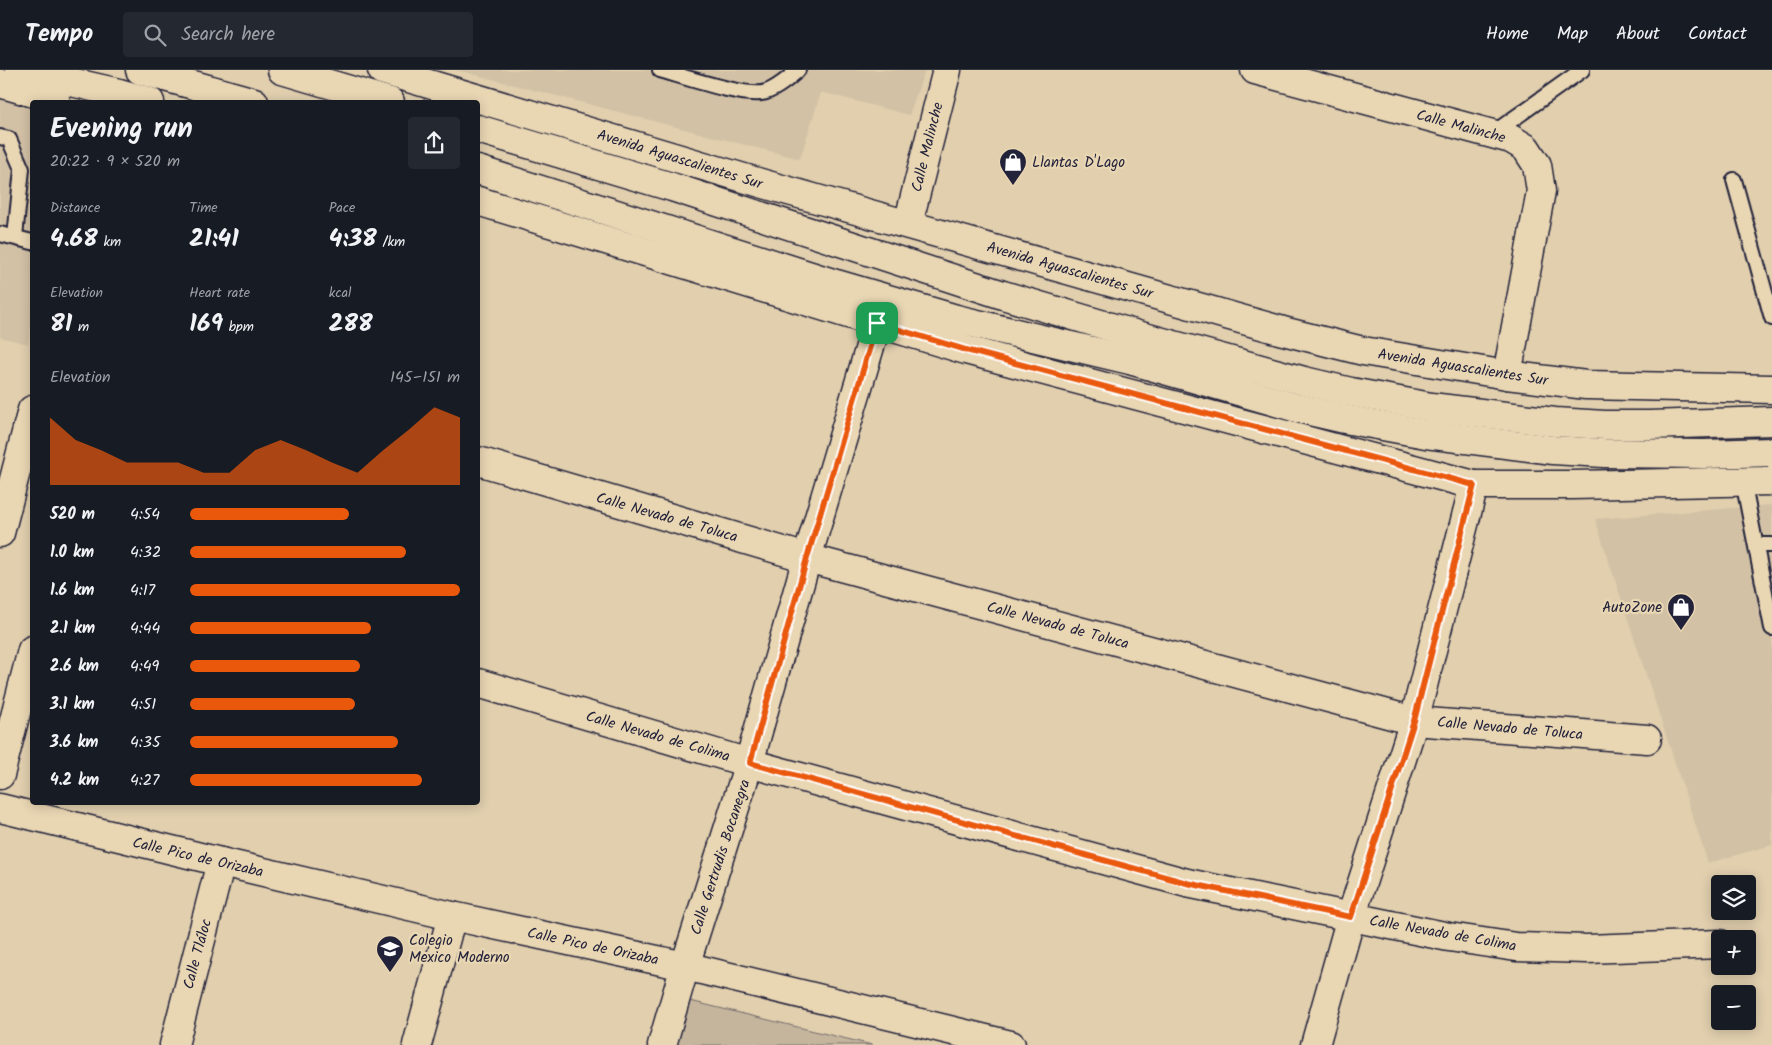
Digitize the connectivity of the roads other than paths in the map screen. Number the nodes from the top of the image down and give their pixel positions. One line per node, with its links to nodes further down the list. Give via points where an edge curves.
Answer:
1 (19, 70): 12 (street)
2 (140, 70): 13 (street)
3 (282, 70): 14 (street)
4 (382, 70): 21 (street, Avenida Aguascalientes Sur)
5 (660, 70): 6 (lane, via 748,94 766,93)
6 (798, 70)
7 (947, 70): 21 (street, Calle Malinche)
8 (1255, 70): 16 (street, Calle Malinche)
9 (1582, 70): 16 (lane)
10 (0, 83): 11 (street)
11 (53, 100)
12 (143, 100)
13 (247, 100)
14 (383, 100)
15 (480, 130): 30 (street, Avenida Aguascalientes Sur, via 681,190 1003,295 1351,392 1431,407 1555,422 1649,425)
16 (1491, 134): 27 (street, Calle Malinche, via 1526,148 1537,165 1542,191)
17 (0, 136): 23 (lane, via 9,139 22,169)
18 (480, 171): 31 (street, via 956,319 1130,360 1345,419 1426,434 1553,450 1704,454)
19 (1734, 180): 25 (lane)
20 (480, 203): 26 (street)
21 (908, 224): 27 (street, Avenida Aguascalientes Sur, via 1363,351)
22 (0, 234): 23 (lane)
23 (15, 237): 24 (lane)
24 (30, 241)
25 (1772, 318)
26 (877, 323): 35 (street); 39 (street, Calle Gertrudis Bocanegra)
27 (1507, 375): 28 (street, Avenida Aguascalientes Sur, via 1586,386)
28 (1772, 389)
29 (30, 418): 36 (street)
30 (1772, 421)
31 (1772, 452)
32 (480, 462): 39 (street, Calle Nevado de Toluca)
33 (1772, 481): 34 (street)
34 (1743, 482): 35 (street); 37 (lane)
35 (1474, 485): 43 (street)
36 (0, 533)
37 (1756, 545): 38 (lane); 40 (lane)
38 (1772, 545)
39 (807, 558): 43 (street, Calle Nevado de Toluca); 45 (street, Calle Gertrudis Bocanegra)
40 (1772, 628)
41 (30, 658): 46 (street)
42 (480, 684): 45 (street, Calle Nevado de Colima)
43 (1414, 721): 44 (street, Calle Nevado de Toluca); 50 (street)
44 (1647, 739)
45 (750, 763): 50 (street, Calle Nevado de Colima, via 1187,883); 52 (street, Calle Gertrudis Bocanegra)
46 (0, 775)
47 (0, 808): 48 (street, Calle Pico de Orizaba)
48 (221, 862): 49 (street, Calle Pico de Orizaba); 53 (street, Calle Tláloc)
49 (452, 916): 52 (street, Calle Pico de Orizaba); 54 (street)
50 (1351, 917): 51 (street, Calle Nevado de Colima, via 1516,947 1587,949); 57 (street)
51 (1711, 944)
52 (685, 966): 55 (street, Calle Gertrudis Bocanegra); 56 (street, Calle Pico de Orizaba)
53 (174, 1045)
54 (417, 1045)
55 (662, 1045)
56 (1011, 1045)
57 (1315, 1045)

